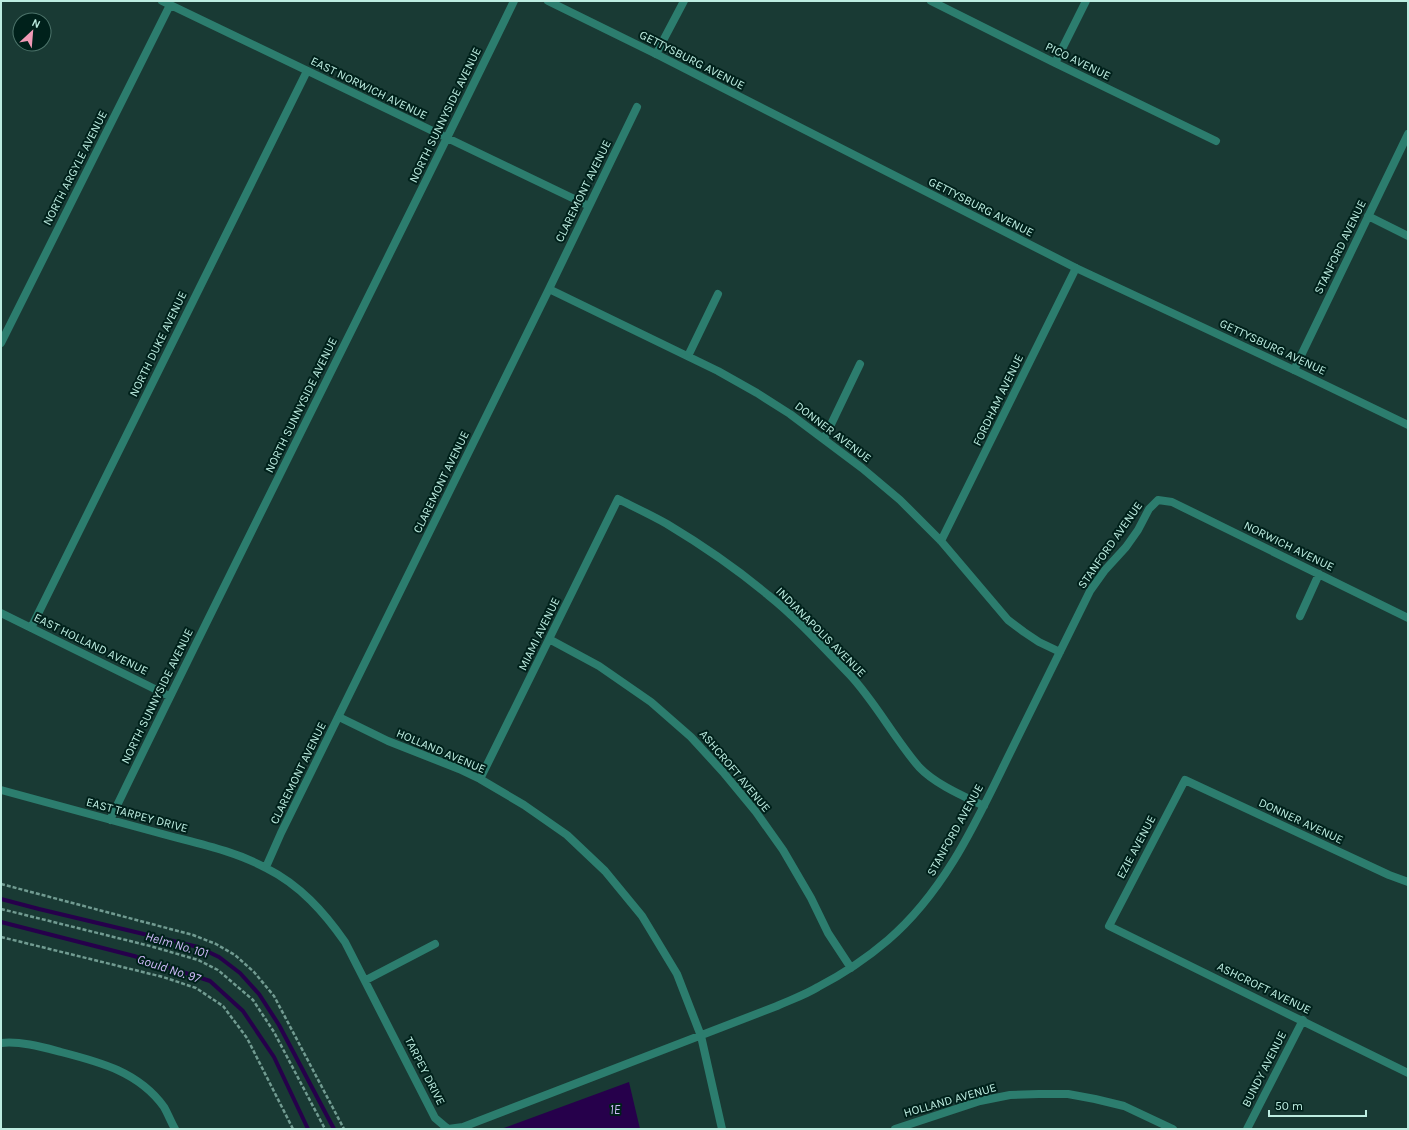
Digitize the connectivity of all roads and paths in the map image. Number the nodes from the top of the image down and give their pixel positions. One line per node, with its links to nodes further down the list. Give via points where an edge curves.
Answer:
1 (162, 1): 7 (street, EAST NORWICH AVENUE)
2 (514, 1): 13 (street, NORTH SUNNYSIDE AVENUE)
3 (548, 1): 8 (street, GETTYSBURG AVENUE)
4 (684, 1): 8 (street)
5 (931, 1): 9 (street, PICO AVENUE)
6 (1086, 1): 9 (street)
7 (170, 5): 10 (street, EAST NORWICH AVENUE); 21 (street, NORTH ARGYLE AVENUE)
8 (656, 54): 18 (street, GETTYSBURG AVENUE)
9 (1055, 63): 14 (street, PICO AVENUE)
10 (307, 71): 13 (street, EAST NORWICH AVENUE); 34 (street, NORTH DUKE AVENUE)
11 (637, 107): 15 (street, CLAREMONT AVENUE)
12 (1408, 134): 16 (street, STANFORD AVENUE)
13 (447, 139): 15 (street, EAST NORWICH AVENUE); 37 (street, NORTH SUNNYSIDE AVENUE)
14 (1216, 141)
15 (589, 206): 19 (street, CLAREMONT AVENUE)
16 (1368, 216): 17 (street); 24 (street, STANFORD AVENUE)
17 (1408, 236)
18 (1076, 268): 24 (street, GETTYSBURG AVENUE); 29 (street, FORDHAM AVENUE)
19 (550, 288): 22 (street, DONNER AVENUE); 38 (street, CLAREMONT AVENUE)
20 (718, 294): 22 (street)
21 (1, 343)
22 (688, 356): 26 (street, DONNER AVENUE, via 757,393)
23 (860, 364): 26 (street)
24 (1294, 370): 25 (street, GETTYSBURG AVENUE)
25 (1408, 425)
26 (824, 439): 29 (street, DONNER AVENUE, via 900,500)
27 (618, 499): 35 (street, MIAMI AVENUE); 42 (street, INDIANAPOLIS AVENUE, via 666,523 720,558 768,595 851,677 920,768 940,783)
28 (1158, 500): 30 (street, NORWICH AVENUE, via 1172,502); 36 (street, STANFORD AVENUE, via 1149,509 1126,547 1090,591)
29 (941, 542): 36 (street, DONNER AVENUE, via 1008,620 1039,642)
30 (1319, 574): 32 (street); 33 (street, NORWICH AVENUE)
31 (1, 614): 34 (street, EAST HOLLAND AVENUE)
32 (1300, 616)
33 (1408, 618)
34 (31, 628): 37 (street, EAST HOLLAND AVENUE)
35 (549, 639): 39 (street, MIAMI AVENUE); 51 (street, ASHCROFT AVENUE, via 599,666 651,702 707,754 756,812 783,850 828,933)
36 (1060, 652): 42 (street, STANFORD AVENUE)
37 (170, 696): 43 (street, NORTH SUNNYSIDE AVENUE)
38 (339, 717): 39 (street, HOLLAND AVENUE); 44 (street, CLAREMONT AVENUE)
39 (480, 780): 54 (street, HOLLAND AVENUE, via 524,805 567,835 605,871 642,916 677,974)
40 (1185, 780): 45 (street, DONNER AVENUE); 48 (street, EZIE AVENUE)
41 (1, 790): 43 (street, EAST TARPEY DRIVE)
42 (984, 806): 51 (street, STANFORD AVENUE, via 954,861 928,899 888,940)
43 (110, 820): 44 (street, EAST TARPEY DRIVE, via 226,851)
44 (266, 868): 52 (street, TARPEY DRIVE, via 290,883 328,917)
45 (1408, 882)
46 (1, 884): 60 (path, via 193,935 235,955 254,972 274,996)
47 (1, 908): 59 (path, via 150,946 198,960 218,970 253,1000 274,1032)
48 (1109, 926): 53 (street, ASHCROFT AVENUE)
49 (1, 937): 58 (path, via 163,977 196,988 223,1006 247,1038)
50 (435, 944): 52 (street)
51 (851, 968): 54 (street, STANFORD AVENUE, via 817,988)
52 (366, 980): 54 (street, TARPEY DRIVE, via 435,1118 448,1129 463,1127)
53 (1303, 1020): 56 (street, ASHCROFT AVENUE); 64 (street, BUNDY AVENUE)
54 (701, 1036): 61 (street)
55 (1, 1043): 57 (street, via 35,1045 116,1068 151,1092 164,1108)
56 (1408, 1073)
57 (174, 1129)
58 (293, 1129)
59 (325, 1129)
60 (344, 1129)
61 (722, 1129)
62 (895, 1129): 63 (street, HOLLAND AVENUE, via 980,1101 1010,1095 1040,1094 1068,1094 1095,1098 1124,1106)
63 (1173, 1129)
64 (1247, 1129)

